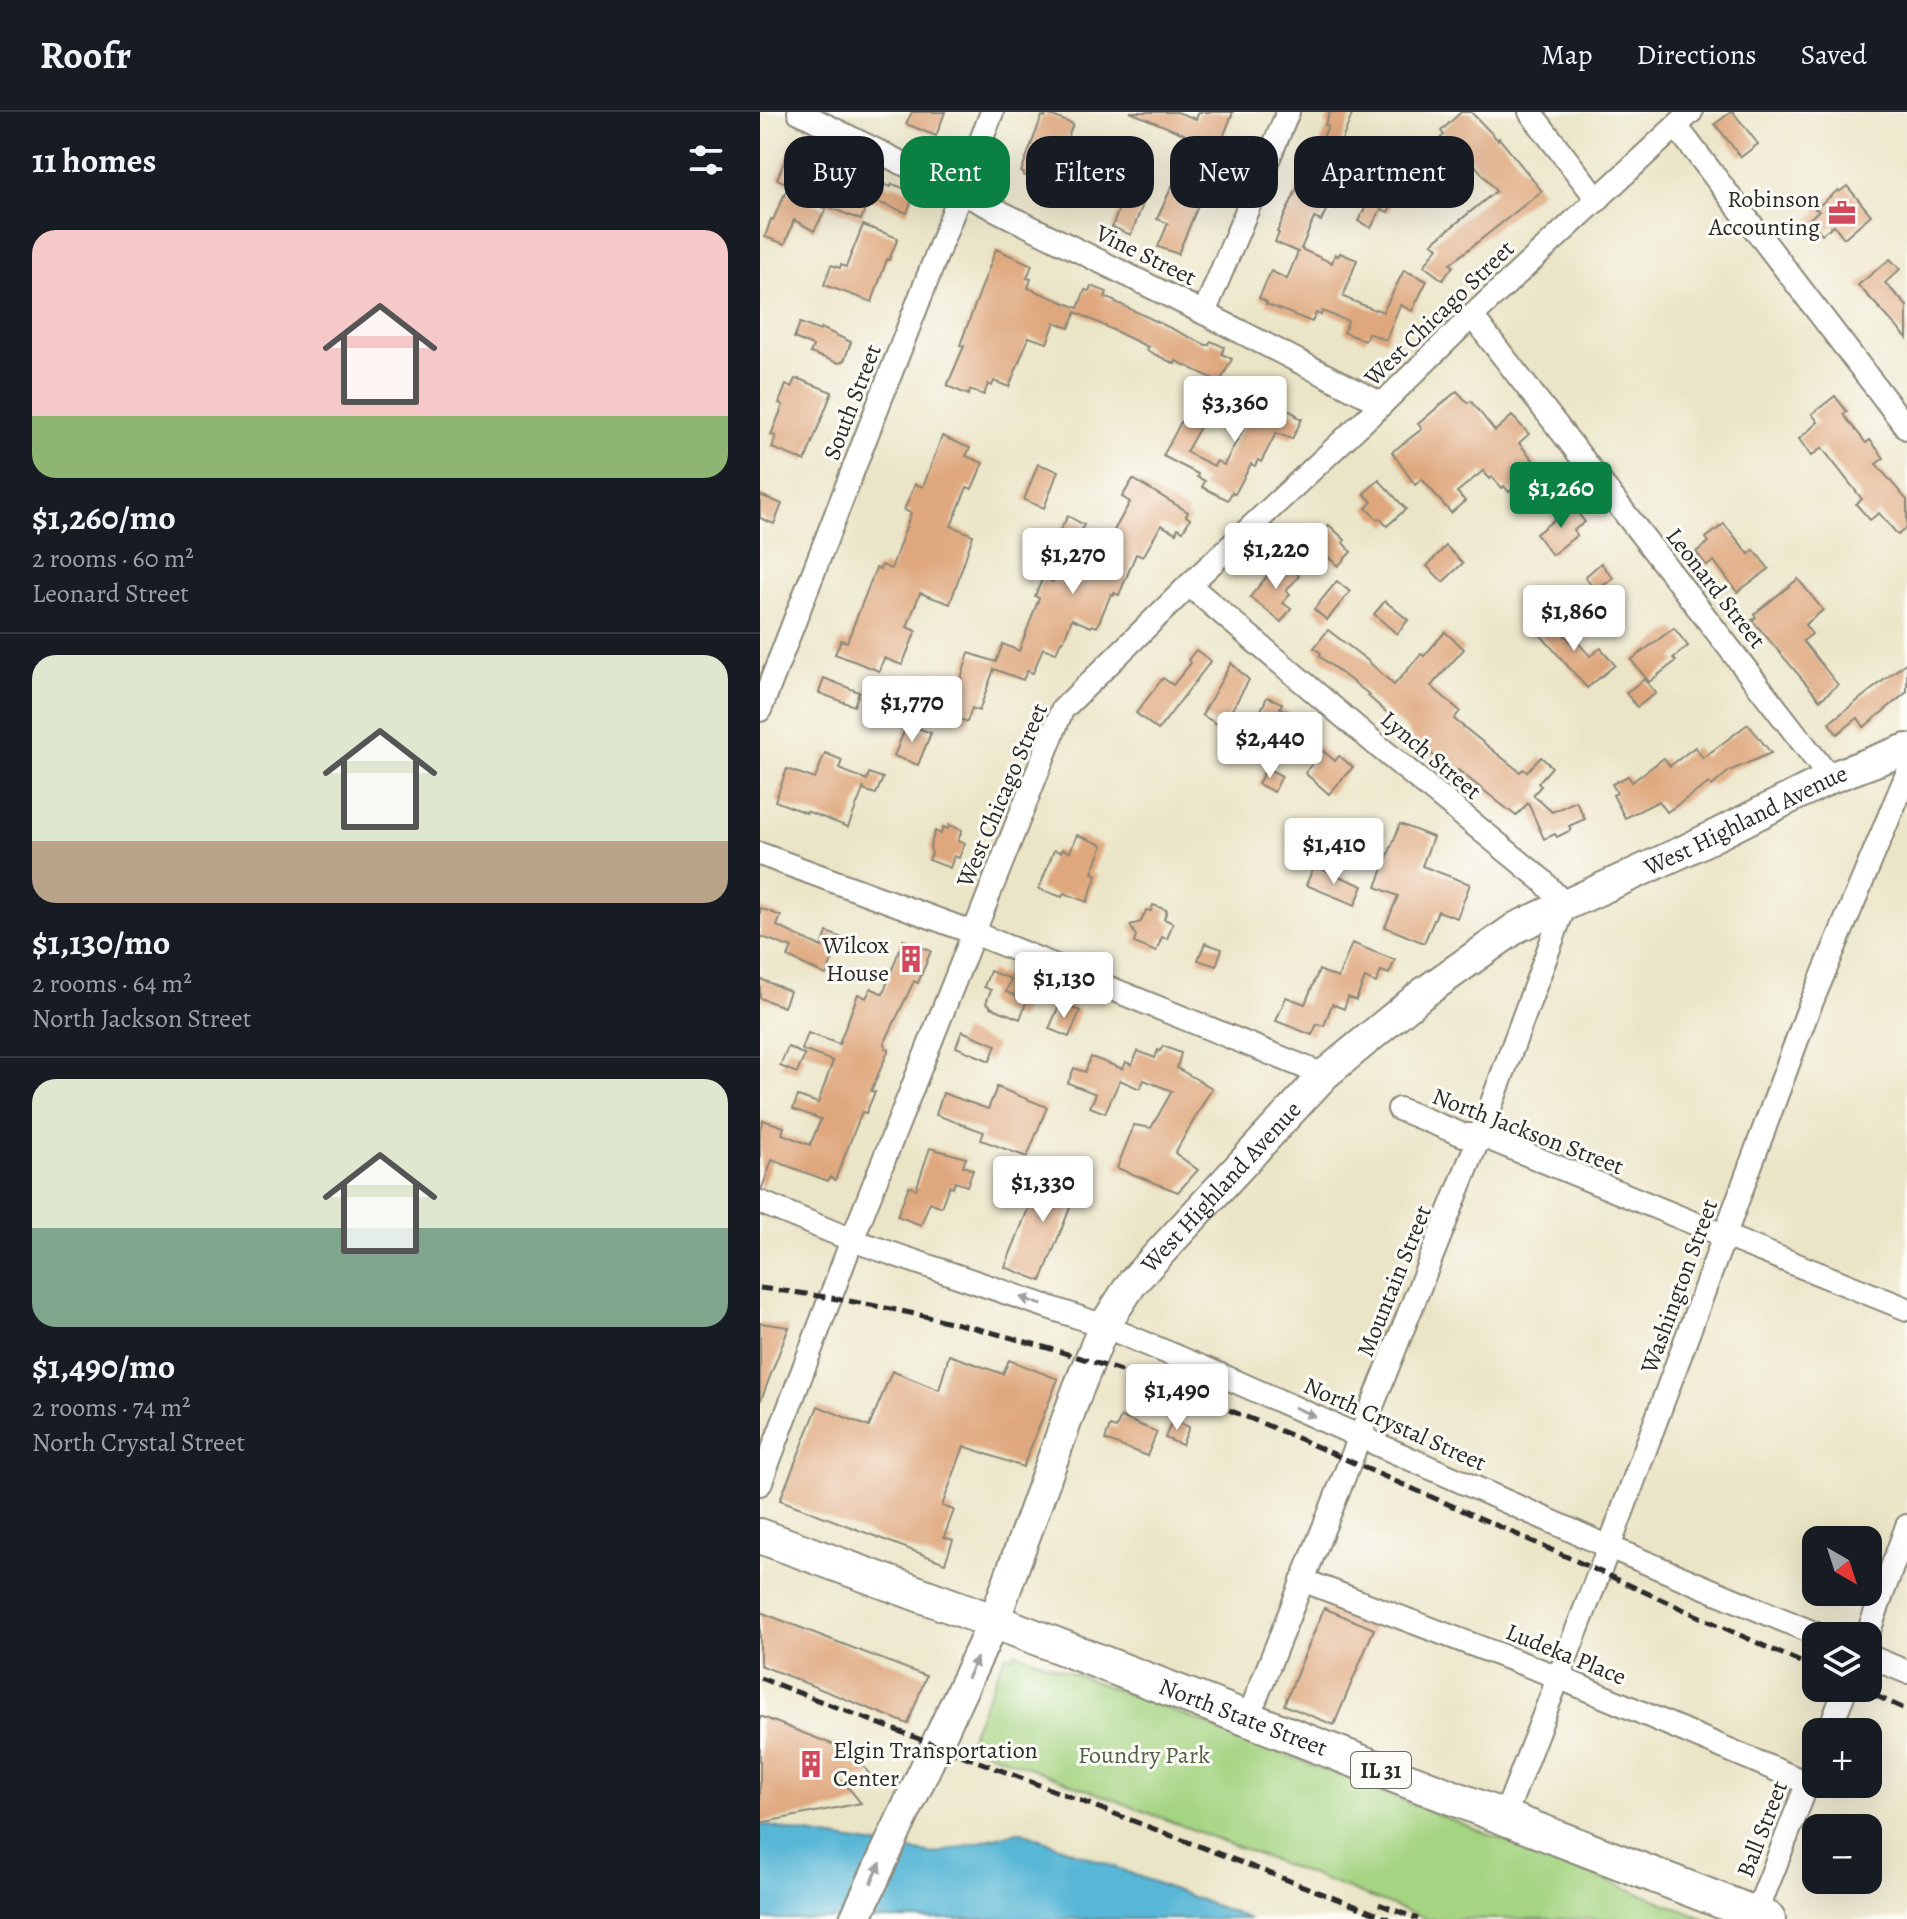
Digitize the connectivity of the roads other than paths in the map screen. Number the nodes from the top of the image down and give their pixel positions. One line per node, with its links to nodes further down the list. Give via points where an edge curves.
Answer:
1 (799, 112): 7 (street, Vine Street)
2 (992, 112): 6 (street, South Street)
3 (1288, 112): 11 (street)
4 (1530, 112): 8 (street)
5 (1684, 119): 8 (street, West Chicago Street); 14 (street)
6 (982, 136)
7 (900, 162)
8 (1598, 200): 12 (street, West Chicago Street)
9 (954, 208): 16 (street, South Street)
10 (992, 208): 11 (street, Vine Street)
11 (1204, 313): 13 (street, Vine Street)
12 (1472, 316): 13 (street, West Chicago Street); 19 (street, Leonard Street)
13 (1382, 404): 15 (street, West Chicago Street)
14 (1907, 428)
15 (1189, 585): 21 (street, Lynch Street, via 1542,880); 22 (street, West Chicago Street, via 1062,710)
16 (760, 710)
17 (1907, 749): 19 (main road, West Highland Avenue)
18 (1907, 774): 27 (street, Washington Street, via 1807,1013)
19 (1830, 778): 21 (main road, West Highland Avenue)
20 (760, 854): 22 (street)
21 (1565, 905): 23 (main road, West Highland Avenue, via 1517,927 1422,994); 25 (street, Mountain Street)
22 (974, 933): 23 (street); 28 (street, West Chicago Street)
23 (1324, 1075): 30 (main road, West Highland Avenue, via 1132,1283)
24 (1399, 1109): 25 (street, North Jackson Street, via 1463,1135)
25 (1480, 1135): 27 (street, North Jackson Street); 31 (street, Mountain Street)
26 (760, 1202): 28 (street, North Crystal Street)
27 (1725, 1236): 29 (street, North Jackson Street); 35 (street, Washington Street)
28 (852, 1240): 30 (street, North Crystal Street, one-way to 28); 32 (street, West Chicago Street)
29 (1907, 1309)
30 (1104, 1326): 31 (street, North Crystal Street, one-way to 31); 37 (main road, West Highland Avenue)
31 (1360, 1437): 35 (street, North Crystal Street); 36 (street, Mountain Street)
32 (760, 1484)
33 (1907, 1526): 38 (street)
34 (760, 1536): 37 (main road, North State Street / IL 31)
35 (1609, 1547): 39 (street, North Crystal Street); 42 (street, Washington Street)
36 (1302, 1580): 42 (street, Ludeka Place); 43 (street, Mountain Street)
37 (994, 1621): 43 (main road, North State Street / IL 31); 48 (main road, West Highland Avenue, one-way to 37)
38 (1872, 1622)
39 (1802, 1628)
40 (1882, 1662): 41 (street)
41 (1907, 1672)
42 (1558, 1677): 44 (street, Ludeka Place); 46 (street, Washington Street)
43 (1248, 1718): 46 (main road, North State Street / IL 31)
44 (1802, 1768)
45 (1803, 1798): 47 (street, Ball Street)
46 (1504, 1818): 47 (main road, North State Street / IL 31)
47 (1762, 1917)
48 (855, 1919)

